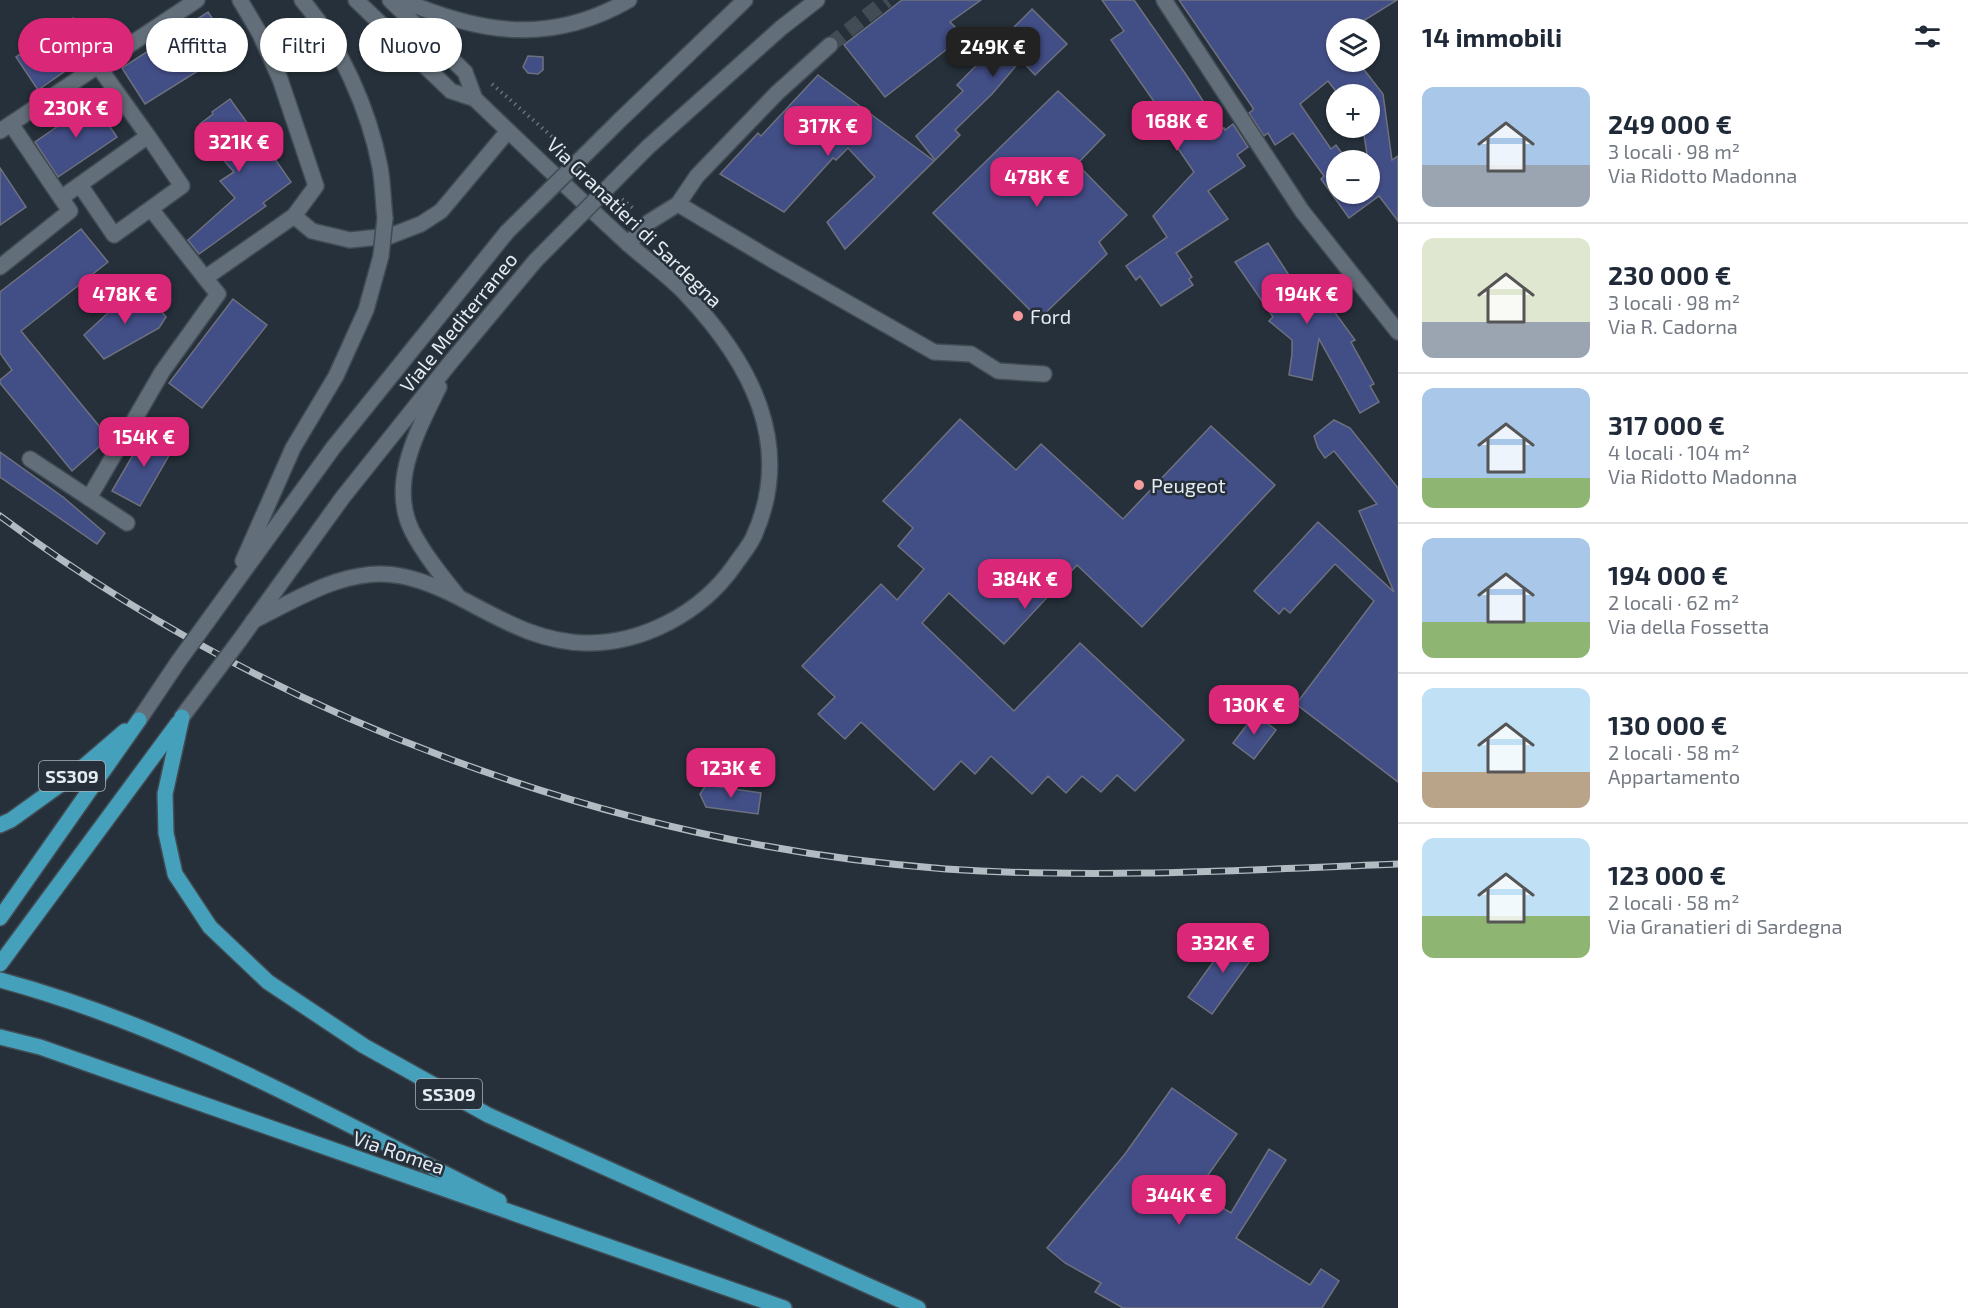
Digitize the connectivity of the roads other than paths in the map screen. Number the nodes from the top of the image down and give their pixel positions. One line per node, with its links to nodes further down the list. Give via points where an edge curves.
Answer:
1 (196, 0): 12 (street)
2 (240, 0): 24 (street, via 280,79 316,186)
3 (293, 0): 11 (street)
4 (356, 0): 16 (street, Via Granatieri di Sardegna, via 451,92)
5 (390, 0): 16 (street, Via Granatieri di Sardegna, via 465,72)
6 (402, 0): 7 (street, via 461,22 534,30 568,26)
7 (629, 0)
8 (745, 0): 34 (street, Viale Mediterraneo, bridge, via 507,232 333,448)
9 (816, 0): 29 (street, Viale Mediterraneo, bridge, via 648,147 536,260)
10 (1164, 0): 28 (street, via 1302,211)
11 (306, 5): 34 (street, bridge, via 347,69 367,118 380,167 385,218 381,256 358,329 336,376 293,448)
12 (134, 42)
13 (830, 45): 22 (street, via 697,176)
14 (89, 72): 17 (street)
15 (102, 72): 19 (street)
16 (475, 99): 18 (street, Via Granatieri di Sardegna)
17 (5, 128): 21 (street)
18 (508, 130): 24 (street, via 441,211 421,224 390,236 350,240 312,231); 25 (street, Via Granatieri di Sardegna)
19 (148, 136): 20 (street); 23 (street, via 182,186)
20 (80, 185): 21 (street); 23 (street, via 114,235)
21 (61, 198): 26 (street, via 70,211)
22 (678, 204): 25 (street, via 649,222); 30 (street, via 934,352 971,354 998,371)
23 (151, 209): 27 (street)
24 (294, 216): 27 (street)
25 (628, 244): 35 (street, Via Granatieri di Sardegna, via 685,293 727,342 761,406 769,440 769,475 765,506 752,539 729,574 705,598 670,622 622,640 552,640 515,627)
26 (0, 267)
27 (205, 278): 32 (street, via 218,294 162,372)
28 (1398, 332)
29 (450, 363): 35 (street, via 412,443 404,482 404,506 410,528 423,551); 36 (street, Viale Mediterraneo, via 343,497)
30 (1044, 374)
31 (30, 459): 32 (street)
32 (89, 498): 33 (street)
33 (127, 523)
34 (230, 590): 38 (street, Viale Mediterraneo, bridge)
35 (456, 595): 36 (street, Via Granatieri di Sardegna, via 402,576 380,574 344,579)
36 (253, 621): 37 (street, Viale Mediterraneo, bridge)
37 (183, 717): 41 (main road, SS309); 46 (main road, SS309, via 165,794 166,833 175,874 210,927 268,982 364,1046 488,1115)
38 (139, 720): 39 (main road, SS309, via 75,774); 40 (main road, SS309)
39 (0, 825)
40 (0, 918)
41 (3, 961)
42 (0, 980): 44 (main road, via 61,998 219,1061)
43 (0, 1037): 44 (main road, Via Romea, via 40,1047)
44 (558, 1230): 45 (main road, Via Romea)
45 (784, 1308)
46 (918, 1308)

